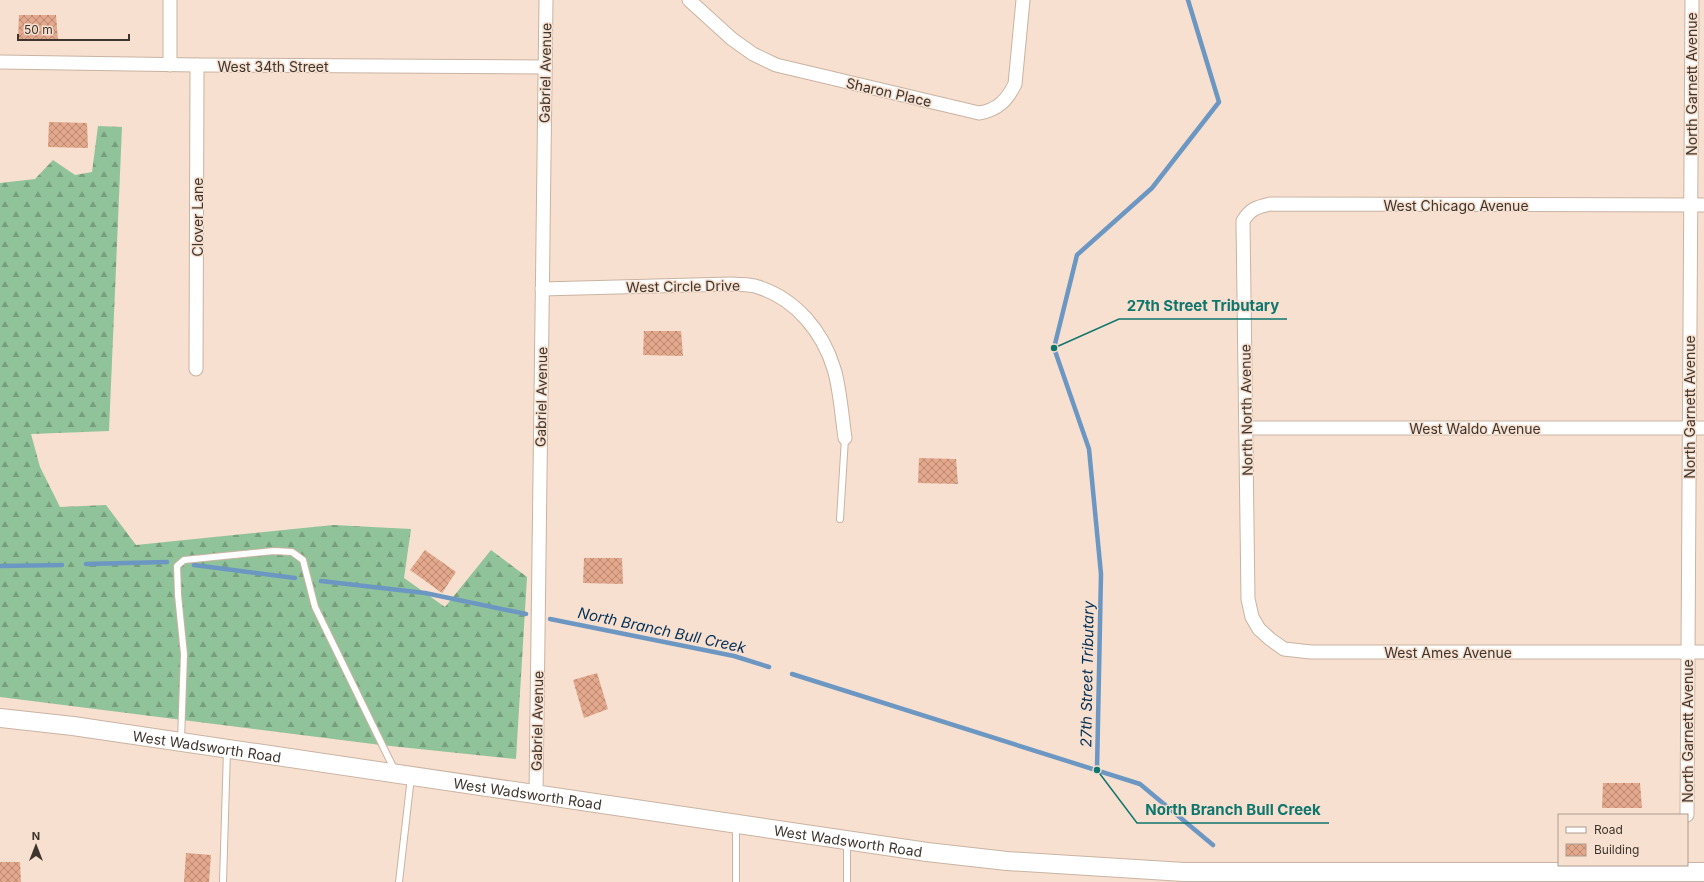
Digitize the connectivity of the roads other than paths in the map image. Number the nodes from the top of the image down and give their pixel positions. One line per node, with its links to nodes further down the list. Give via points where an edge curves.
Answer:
1 (170, 0): 7 (street)
2 (546, 0): 9 (street, Gabriel Avenue)
3 (689, 0): 4 (street, Sharon Place, via 732,39 753,54 776,65 979,113 1000,105 1009,96 1015,84)
4 (1023, 0)
5 (1692, 0): 10 (street, North Garnett Avenue)
6 (0, 62): 7 (street, West 34th Street)
7 (170, 65): 8 (street, West 34th Street)
8 (197, 65): 9 (street, West 34th Street); 14 (street, Clover Lane)
9 (545, 67): 13 (street, Gabriel Avenue)
10 (1690, 205): 11 (street, West Chicago Avenue); 12 (street, West Chicago Avenue, via 1270,204 1256,207 1243,221); 16 (street, North Garnett Avenue)
11 (1704, 206)
12 (1244, 249): 15 (street, North North Avenue)
13 (542, 289): 18 (street, West Circle Drive, via 731,284 758,287 778,296 811,324 827,349 835,370); 27 (street, Gabriel Avenue)
14 (196, 369)
15 (1246, 428): 16 (street, West Waldo Avenue); 20 (street, North North Avenue)
16 (1688, 428): 17 (street, West Waldo Avenue); 21 (street, North Garnett Avenue)
17 (1704, 428)
18 (845, 438): 19 (lane)
19 (840, 518)
20 (1248, 571): 21 (street, West Ames Avenue, via 1248,599 1252,617 1259,629 1284,649 1311,652)
21 (1687, 652): 22 (street, West Ames Avenue); 28 (street, North Garnett Avenue)
22 (1704, 652)
23 (0, 718): 24 (main road, West Wadsworth Road)
24 (181, 742): 25 (main road, West Wadsworth Road); 26 (lane, via 184,654 177,566 184,560 274,551 292,552 303,560 315,607)
25 (227, 748): 26 (main road, West Wadsworth Road); 34 (lane)
26 (404, 775): 27 (main road, West Wadsworth Road); 35 (lane)
27 (536, 794): 29 (main road, West Wadsworth Road)
28 (1686, 814)
29 (736, 824): 30 (main road, West Wadsworth Road); 36 (lane)
30 (847, 840): 33 (main road, West Wadsworth Road, via 1007,861); 37 (lane)
31 (1704, 872): 32 (main road, West Wadsworth Road)
32 (1686, 873): 33 (main road, West Wadsworth Road)
33 (1246, 877)
34 (223, 882)
35 (399, 882)
36 (736, 882)
37 (847, 882)

